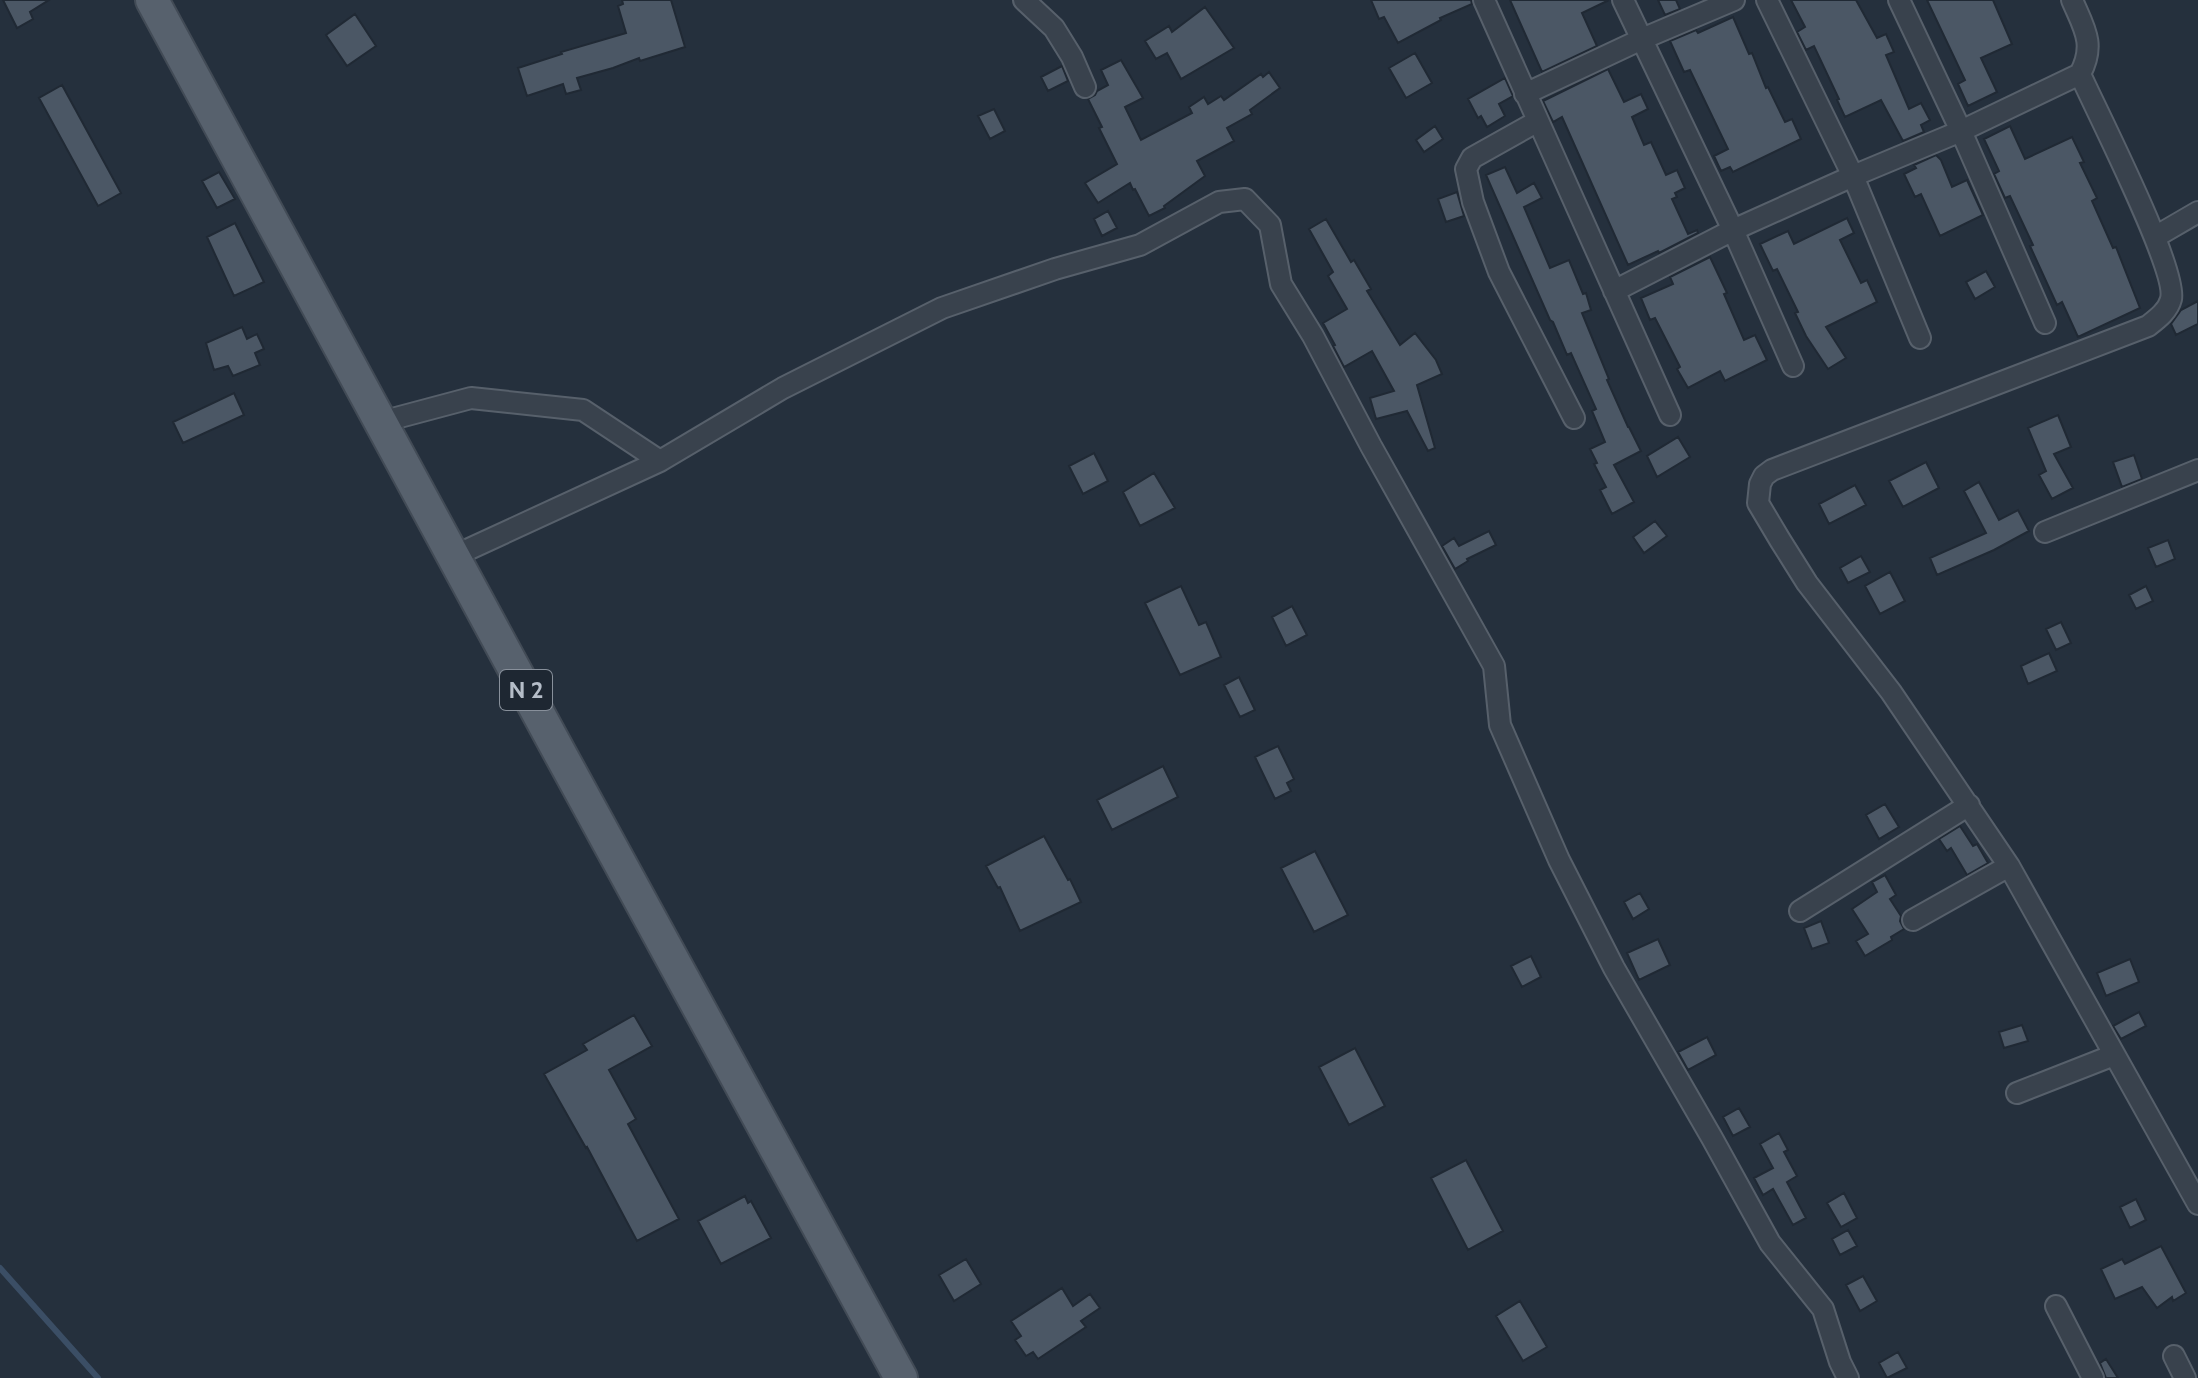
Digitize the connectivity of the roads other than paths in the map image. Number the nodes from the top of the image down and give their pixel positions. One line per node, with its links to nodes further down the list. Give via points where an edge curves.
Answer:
1 (152, 0): 25 (main road, N 2)
2 (1024, 0): 11 (street, via 1054,28)
3 (1484, 0): 12 (street)
4 (1623, 0): 9 (street)
5 (1734, 0): 9 (street)
6 (1767, 0): 15 (street)
7 (1899, 0): 14 (street)
8 (2072, 0): 10 (street, via 2088,37 2088,59)
9 (1642, 39): 12 (street); 17 (street)
10 (2080, 74): 14 (street); 18 (street)
11 (1085, 87)
12 (1525, 94): 13 (street)
13 (1538, 121): 19 (street); 24 (street, via 1472,158 1466,169 1499,272)
14 (1961, 131): 15 (street); 20 (street)
15 (1853, 176): 17 (street); 21 (street)
16 (2198, 212): 18 (street)
17 (1733, 230): 19 (street); 22 (street)
18 (2155, 237): 30 (street, via 2172,294 2161,316 2148,326 1772,470 1760,484 1758,503 1807,583)
19 (1614, 291): 23 (street)
20 (2045, 323)
21 (1920, 338)
22 (1793, 366)
23 (1670, 415)
24 (1574, 418)
25 (381, 422): 26 (street, via 471,398 583,410); 29 (main road, N 2)
26 (660, 461): 29 (street); 40 (street, via 783,388 942,308 1140,245 1219,202 1245,199 1270,225 1281,284 1494,666 1500,725 1614,968 1770,1243 1823,1309)
27 (2198, 470): 28 (street)
28 (2045, 532)
29 (454, 556): 39 (main road, N 2)
30 (1969, 805): 31 (street); 32 (street)
31 (2009, 866): 33 (street); 34 (street)
32 (1800, 911)
33 (1913, 920)
34 (2114, 1055): 35 (street); 36 (street)
35 (2017, 1093)
36 (2198, 1204)
37 (2056, 1306): 41 (street)
38 (2174, 1356): 42 (street)
39 (901, 1378)
40 (1848, 1378)
41 (2093, 1378)
42 (2185, 1378)

